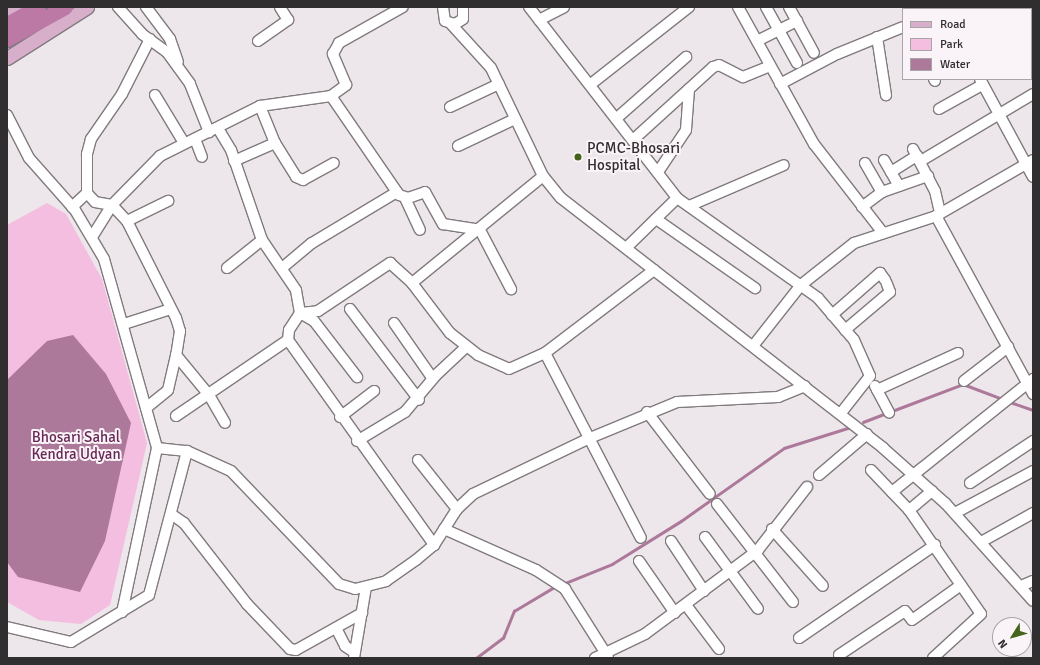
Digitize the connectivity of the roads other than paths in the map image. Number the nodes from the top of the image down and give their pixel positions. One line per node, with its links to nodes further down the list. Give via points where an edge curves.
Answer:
1 (17, 7): 17 (main road)
2 (38, 7): 20 (highway)
3 (65, 7): 25 (highway)
4 (88, 7): 31 (main road)
5 (118, 7): 26 (street)
6 (146, 7): 34 (street, via 170,39)
7 (280, 7): 27 (street, via 288,20)
8 (403, 7): 43 (street, via 338,43 333,54 346,84)
9 (463, 7): 21 (street, via 463,19)
10 (529, 7): 18 (street)
11 (564, 7): 18 (street)
12 (689, 7): 37 (street)
13 (738, 7): 28 (street)
14 (766, 7): 23 (street)
15 (789, 7): 19 (street)
16 (440, 9): 21 (street)
17 (7, 13)
18 (539, 20): 37 (street)
19 (797, 21): 23 (street); 29 (street)
20 (7, 24)
21 (451, 24): 36 (street, via 483,57)
22 (902, 27): 24 (street)
23 (779, 30): 28 (street); 32 (street)
24 (877, 37): 38 (street); 42 (street)
25 (7, 39)
26 (150, 39): 34 (street, via 167,52); 72 (street, via 122,94 92,139 87,154)
27 (258, 41)
28 (757, 41): 33 (street)
29 (814, 53)
30 (686, 57): 49 (street)
31 (7, 58)
32 (797, 63)
33 (770, 66): 38 (street); 39 (street, via 743,77 719,65)
34 (178, 67): 51 (street)
35 (981, 82): 46 (street); 47 (street)
36 (499, 84): 45 (street); 50 (street)
37 (591, 84): 49 (street)
38 (780, 84): 79 (street, via 817,150)
39 (689, 89): 53 (street); 65 (street, via 686,130)
40 (1033, 94): 47 (street)
41 (155, 95): 54 (street)
42 (886, 95)
43 (332, 96): 44 (street); 73 (street)
44 (260, 106): 51 (street); 55 (street)
45 (450, 107)
46 (939, 109)
47 (998, 114): 57 (street); 61 (street)
48 (7, 115): 78 (street, via 29,158)
49 (618, 117): 53 (street)
50 (515, 119): 56 (street); 67 (street)
51 (214, 130): 52 (street); 60 (street)
52 (195, 139): 54 (street); 58 (street)
53 (634, 139): 65 (street)
54 (184, 143): 76 (street, via 148,165)
55 (275, 143): 60 (street); 62 (street, via 300,180)
56 (458, 146)
57 (918, 155): 66 (street); 68 (street)
58 (202, 157)
59 (884, 160): 66 (street)
60 (234, 161): 87 (street)
61 (1028, 162): 69 (street); 80 (street)
62 (334, 163)
63 (864, 163): 71 (street)
64 (784, 165): 77 (street)
65 (658, 172): 74 (street)
66 (891, 172): 70 (street)
67 (543, 176): 84 (street); 88 (street, via 561,198)
68 (928, 176): 70 (street); 80 (street)
69 (1033, 178)
70 (899, 186): 71 (street)
71 (882, 192): 79 (street)
72 (86, 193): 76 (street, via 95,202); 78 (street)
73 (401, 195): 83 (street); 84 (street, via 425,192 443,224); 90 (street, via 312,243)
74 (677, 198): 77 (street); 81 (street)
75 (168, 201): 82 (street)
76 (112, 205): 82 (street); 86 (street)
77 (689, 206): 93 (street)
78 (72, 207): 86 (street)
79 (862, 207): 85 (street)
80 (938, 214): 85 (street); 106 (street)
81 (656, 219): 88 (street); 94 (street)
82 (127, 221): 96 (street)
83 (420, 230)
84 (480, 230): 92 (street); 95 (street)
85 (883, 233): 93 (street, via 854,243)
86 (92, 237): 101 (street, via 113,284)
87 (262, 240): 89 (street); 90 (street)
88 (626, 248): 91 (street)
89 (227, 268)
90 (282, 268): 98 (street, via 296,290)
91 (654, 270): 105 (street); 107 (street)
92 (412, 283): 98 (street, via 390,263 318,311); 104 (street, via 450,333)
93 (801, 285): 99 (street); 105 (street)
94 (755, 288)
95 (511, 289)
96 (171, 309): 101 (street); 109 (street, via 180,331)
97 (350, 309): 120 (street)
98 (300, 313): 103 (street, via 289,330); 111 (street, via 314,321)
99 (832, 315): 102 (street); 102 (street, via 880,273 890,292)
100 (394, 323): 112 (street)
101 (124, 324): 121 (street)
102 (845, 330): 110 (street, via 854,340)
103 (288, 340): 119 (street); 126 (street)
104 (467, 346): 107 (street, via 508,369); 112 (street)
105 (753, 346): 115 (street)
106 (1008, 347): 113 (street); 114 (street)
107 (545, 353): 129 (street)
108 (958, 353): 116 (street)
109 (176, 354): 119 (street); 121 (street, via 168,390)
110 (870, 376): 116 (street); 124 (street)
111 (357, 377)
112 (433, 379): 120 (street)
113 (964, 381)
114 (1030, 381): 118 (street); 137 (street)
115 (805, 386): 122 (street, via 778,397 683,401); 124 (street)
116 (877, 390): 123 (street)
117 (374, 391): 126 (street)
118 (1033, 394)
119 (209, 395): 125 (street); 127 (street)
120 (419, 400): 130 (street, via 405,412)
121 (146, 408): 132 (street)
122 (647, 412): 129 (street); 143 (street)
123 (889, 412)
124 (841, 413): 128 (street)
125 (176, 416)
126 (340, 417): 130 (street)
127 (225, 423)
128 (866, 434): 137 (street); 138 (street)
129 (590, 438): 145 (street, via 474,494); 153 (street)
130 (357, 441): 156 (street)
131 (1033, 441): 139 (street)
132 (157, 448): 133 (street); 171 (street)
133 (188, 451): 148 (street); 165 (street, via 231,472 339,584)
134 (418, 460): 145 (street)
135 (872, 470): 142 (street)
136 (1033, 471): 149 (street)
137 (912, 473): 141 (street); 142 (street)
138 (819, 475)
139 (970, 483)
140 (807, 487): 151 (street)
141 (932, 491): 146 (street); 149 (street)
142 (892, 492): 146 (street)
143 (710, 494)
144 (717, 504): 158 (street)
145 (457, 509): 150 (street)
146 (909, 510): 157 (street)
147 (1033, 513): 155 (street)
148 (171, 514): 171 (street, via 149,595); 177 (street, via 184,523 247,604)
149 (955, 514): 155 (street)
150 (444, 529): 156 (street); 181 (street, via 551,579 565,589)
151 (772, 529): 158 (street); 163 (street)
152 (706, 537): 160 (street)
153 (641, 538)
154 (671, 542): 166 (street)
155 (981, 542): 164 (street)
156 (434, 545): 165 (street, via 386,582)
157 (935, 545): 162 (street); 176 (street)
158 (754, 553): 160 (street); 168 (street)
159 (639, 561): 173 (street)
160 (730, 572): 166 (street); 170 (street)
161 (1033, 581): 164 (street)
162 (961, 585): 179 (street, via 912,620 905,610); 184 (street, via 982,614)
163 (823, 586)
164 (1021, 586): 167 (street)
165 (366, 587): 172 (street)
166 (704, 591): 169 (street)
167 (1033, 601)
168 (793, 602)
169 (686, 605): 173 (street); 178 (street)
170 (758, 609)
171 (122, 612): 174 (street, via 71,642)
172 (362, 613): 175 (street); 180 (street)
173 (675, 613): 181 (street)
174 (7, 627)
175 (336, 628): 177 (street, via 296,650); 180 (street, via 344,646)
176 (799, 638)
177 (290, 649): 182 (street)
178 (719, 649)
179 (839, 655)
180 (354, 656)
181 (607, 656): 183 (street)
182 (298, 658)
183 (595, 658)
184 (933, 658)

